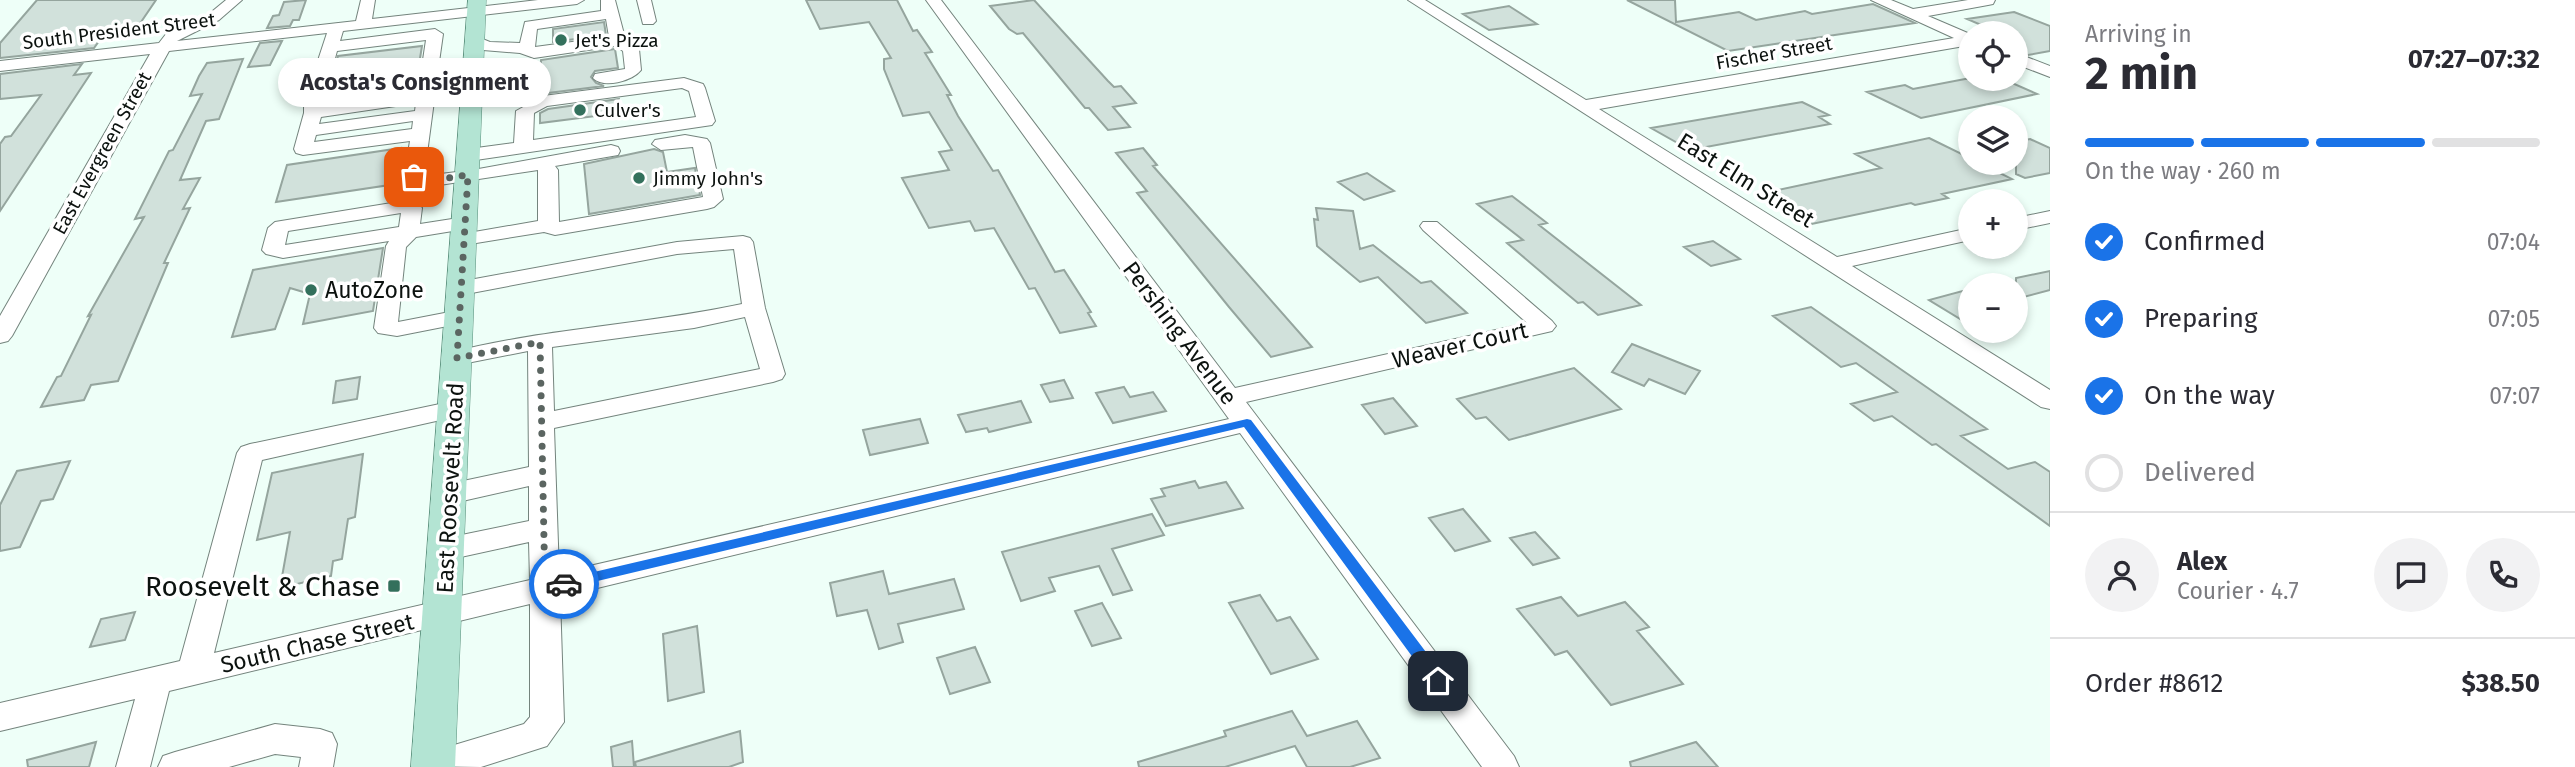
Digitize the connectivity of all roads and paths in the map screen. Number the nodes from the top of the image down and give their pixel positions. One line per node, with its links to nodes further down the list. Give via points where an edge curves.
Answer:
1 (235, 0): 19 (street, East Evergreen Street, via 214,17 172,37)
2 (368, 0): 14 (street)
3 (569, 0): 4 (street, South President Street); 10 (street, South President Street)
4 (577, 0)
5 (644, 0): 13 (street)
6 (933, 0): 47 (street, Pershing Avenue)
7 (1415, 0): 27 (street, East Elm Street)
8 (1878, 0): 12 (street)
9 (1988, 1): 12 (street)
10 (476, 6): 14 (street, South President Street); 24 (main road, East Roosevelt Road)
11 (609, 7): 17 (street); 21 (street, via 530,25)
12 (1912, 14): 16 (street)
13 (648, 21)
14 (363, 24): 15 (street, South President Street)
15 (336, 28): 19 (street, South President Street); 20 (street)
16 (1958, 34)
17 (617, 40): 21 (street, via 534,53); 24 (street, via 631,49 631,73 520,89 519,83)
18 (1958, 41): 27 (street, Fischer Street)
19 (164, 47): 25 (street, South President Street); 44 (street, East Evergreen Street)
20 (330, 47): 22 (street, via 435,34); 28 (street)
21 (523, 49): 24 (street); 24 (street, via 489,48)
22 (433, 53): 24 (street); 29 (street)
23 (2028, 63): 26 (street)
24 (474, 64): 29 (street); 32 (main road, East Roosevelt Road)
25 (0, 66)
26 (2050, 72)
27 (1584, 106): 40 (street, East Elm Street)
28 (313, 113): 29 (street); 29 (street, via 305,150)
29 (422, 115): 32 (street, via 415,181)
30 (523, 147): 30 (street, via 706,121 697,88 684,83 543,101 524,111); 32 (street)
31 (543, 164): 32 (street); 35 (street, via 548,170 550,220); 35 (street, via 694,140 701,142 713,199 555,229)
32 (468, 169): 37 (main road, East Roosevelt Road)
33 (2050, 217): 34 (street)
34 (2028, 222)
35 (545, 226): 37 (street)
36 (1430, 226): 47 (street, Weaver Court, via 1544,326)
37 (464, 231): 38 (street); 41 (main road, East Roosevelt Road)
38 (409, 232): 38 (street, via 283,252 273,250 282,226 404,206 412,208); 43 (street, via 396,246 386,328)
39 (1958, 237): 40 (street)
40 (1834, 264): 48 (street, East Elm Street)
41 (461, 288): 42 (street, via 677,248 743,242); 43 (main road, East Roosevelt Road)
42 (754, 308): 45 (street); 50 (street, via 774,374)
43 (460, 317): 46 (main road, East Roosevelt Road)
44 (0, 336)
45 (540, 342): 46 (street); 50 (street)
46 (457, 358): 49 (main road, East Roosevelt Road)
47 (1228, 398): 51 (street, Pershing Avenue)
48 (2050, 401)
49 (454, 409): 53 (main road, East Roosevelt Road); 58 (street, via 250,453)
50 (542, 422): 52 (street)
51 (1247, 423): 56 (street, South Chase Street); 65 (street, Pershing Avenue)
52 (542, 474): 53 (street); 54 (street)
53 (449, 494): 55 (main road, East Roosevelt Road)
54 (543, 529): 55 (street); 56 (street)
55 (447, 549): 57 (main road, East Roosevelt Road)
56 (545, 589): 57 (street, South Chase Street); 61 (street, via 547,722 534,736)
57 (443, 613): 58 (street, South Chase Street); 61 (main road, East Roosevelt Road)
58 (193, 672): 59 (street, South Chase Street)
59 (156, 680): 60 (street, South Chase Street); 62 (street)
60 (0, 717)
61 (433, 766)
62 (133, 767)
63 (175, 767): 64 (street, via 275,739 320,744)
64 (316, 767)
65 (1502, 767)

